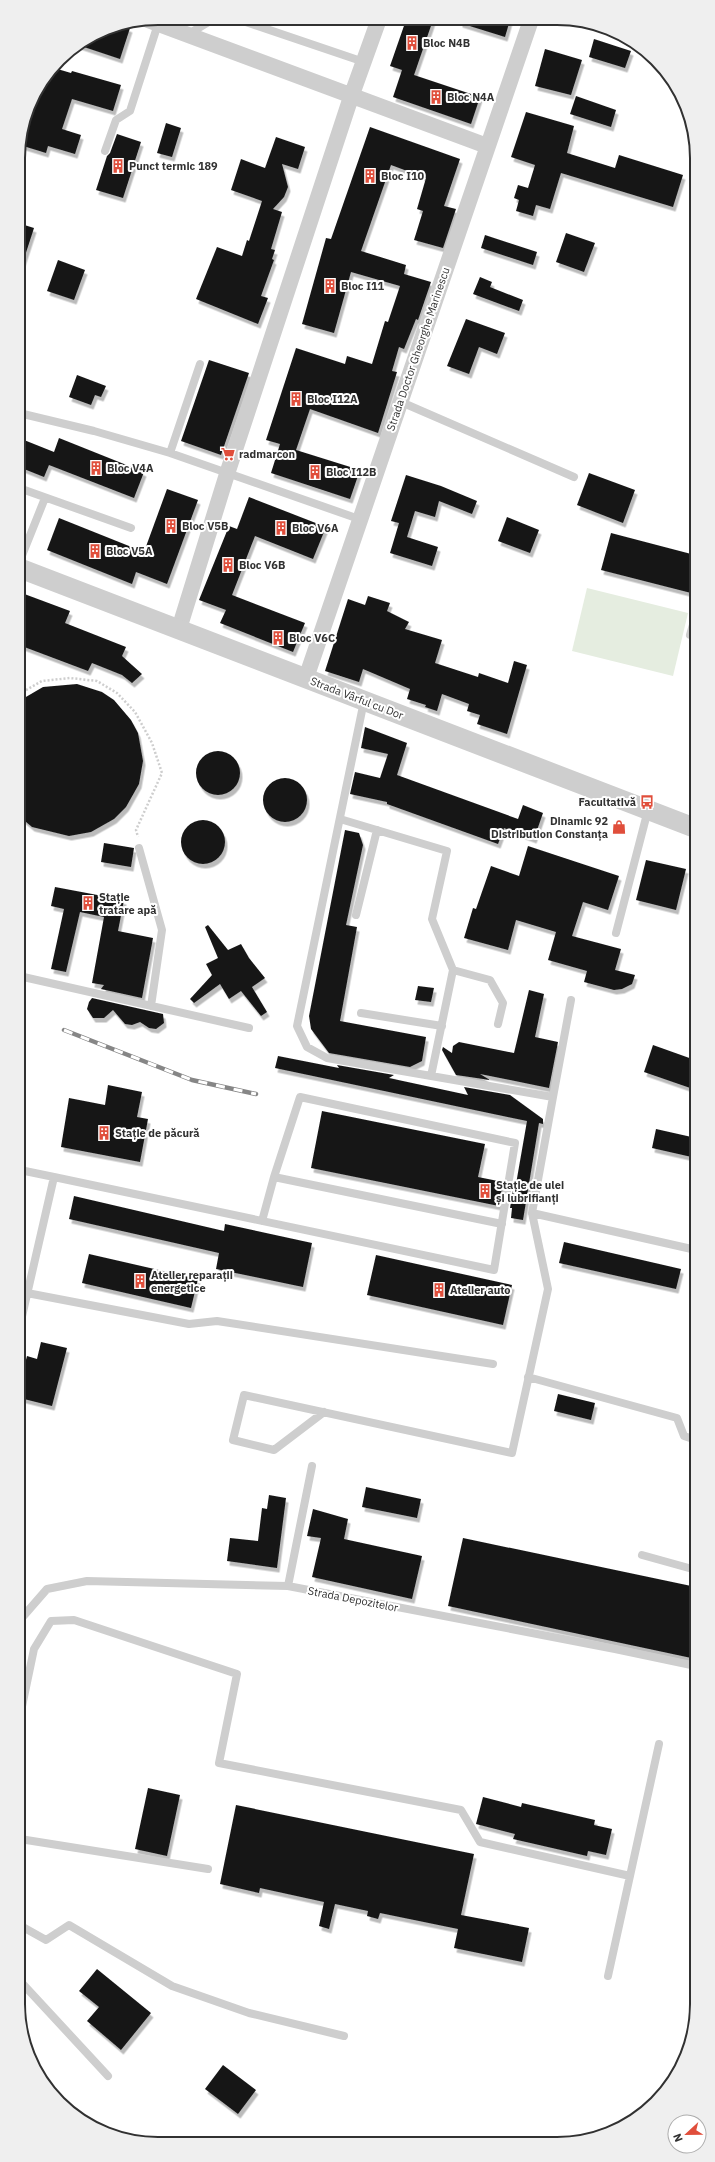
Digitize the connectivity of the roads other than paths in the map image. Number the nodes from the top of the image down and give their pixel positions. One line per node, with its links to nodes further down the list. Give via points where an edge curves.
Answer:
1 (152, 25): 11 (lane, via 130,111 116,120)
2 (161, 25): 7 (street)
3 (203, 25): 7 (lane)
4 (257, 25): 8 (lane)
5 (377, 25): 8 (street)
6 (529, 25): 10 (street, Strada Doctor Gheorghe Marinescu)
7 (187, 35): 9 (street)
8 (364, 62): 9 (street)
9 (351, 97): 10 (street); 16 (street)
10 (487, 146): 13 (street, Strada Doctor Gheorghe Marinescu)
11 (105, 151)
12 (200, 364): 15 (lane)
13 (400, 402): 17 (lane); 20 (street, Strada Doctor Gheorghe Marinescu)
14 (25, 414): 15 (lane)
15 (170, 453): 16 (lane)
16 (227, 474): 20 (lane); 24 (street)
17 (574, 477)
18 (25, 490): 19 (lane)
19 (45, 498): 21 (lane); 22 (lane)
20 (359, 519): 25 (street, Strada Doctor Gheorghe Marinescu)
21 (131, 528)
22 (25, 548)
23 (25, 570): 24 (street, Strada Vârful cu Dor)
24 (180, 630): 25 (street, Strada Vârful cu Dor)
25 (306, 678): 26 (street, Strada Vârful cu Dor)
26 (364, 701): 27 (street, Strada Vârful cu Dor); 28 (lane)
27 (648, 810): 29 (street, Strada Vârful cu Dor); 33 (lane)
28 (340, 819): 30 (lane); 42 (lane, via 297,1026 307,1047 327,1058)
29 (690, 826)
30 (377, 830): 32 (lane); 34 (lane, via 447,851 432,919)
31 (139, 848): 37 (lane, via 162,930)
32 (356, 916)
33 (616, 933)
34 (453, 970): 39 (lane, via 490,980 503,1003); 40 (lane)
35 (25, 977): 37 (lane)
36 (571, 1000): 43 (lane)
37 (151, 1006): 41 (lane)
38 (361, 1013): 40 (lane)
39 (498, 1024)
40 (442, 1026): 42 (lane)
41 (249, 1028)
42 (431, 1076): 43 (lane)
43 (553, 1097): 47 (lane)
44 (25, 1171): 45 (lane)
45 (54, 1177): 48 (lane); 51 (lane)
46 (274, 1177): 48 (lane); 49 (lane); 49 (lane, via 300,1097 308,1098 515,1144)
47 (532, 1213): 50 (lane); 54 (lane, via 548,1289)
48 (262, 1221): 49 (lane, via 494,1270)
49 (502, 1224)
50 (690, 1249)
51 (27, 1293): 52 (lane); 53 (lane, via 189,1324 217,1321)
52 (25, 1302)
53 (493, 1364)
54 (528, 1377): 55 (lane, via 512,1452); 56 (lane, via 677,1418 684,1436)
55 (324, 1412): 55 (lane, via 274,1450 232,1440 244,1395)
56 (690, 1438)
57 (312, 1466): 60 (lane)
58 (642, 1555): 59 (lane)
59 (690, 1568)
60 (288, 1586): 61 (lane, Strada Depozitelor, via 87,1581 47,1589); 62 (lane, Strada Depozitelor)
61 (25, 1614)
62 (690, 1665)
63 (25, 1692): 67 (lane, via 34,1649 50,1621 74,1620 237,1674 219,1763 461,1810 480,1842)
64 (659, 1744): 67 (lane)
65 (25, 1840): 66 (lane)
66 (208, 1870)
67 (630, 1876): 69 (lane)
68 (25, 1928): 71 (lane, via 46,1940 69,1925 172,1986 249,2013)
69 (608, 1976)
70 (25, 1986): 72 (lane)
71 (344, 2036)
72 (108, 2076)

